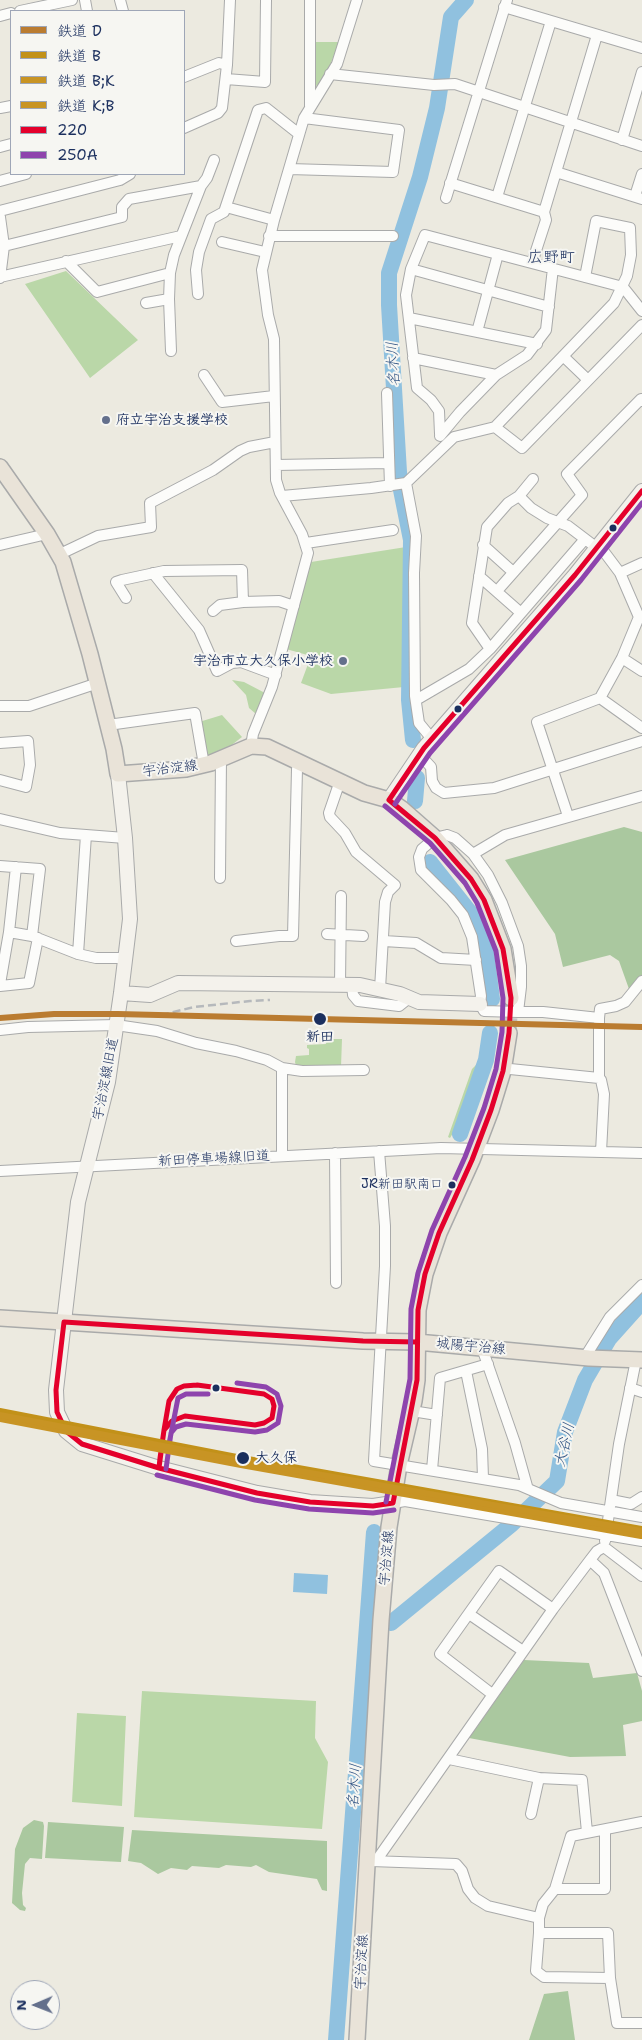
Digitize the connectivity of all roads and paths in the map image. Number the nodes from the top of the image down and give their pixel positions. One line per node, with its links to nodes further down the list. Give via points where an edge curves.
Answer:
1 (72, 0): 7 (street)
2 (230, 0): 11 (street)
3 (266, 0): 15 (street, via 266,82)
4 (310, 0): 17 (street)
5 (357, 0): 13 (street, via 337,64)
6 (506, 3): 8 (street); 16 (street)
7 (25, 10)
8 (551, 21): 9 (street); 18 (street)
9 (597, 35): 10 (street); 20 (street)
10 (642, 48)
11 (227, 65): 14 (street, via 219,63); 15 (street)
12 (642, 72): 23 (street)
13 (330, 74): 16 (street, via 434,85 454,84); 17 (street)
14 (185, 77)
15 (226, 79): 21 (street, via 222,108 218,114)
16 (478, 92): 18 (street); 32 (street)
17 (310, 107): 19 (street)
18 (524, 107): 20 (street); 34 (street)
19 (304, 118): 22 (street); 26 (street, via 399,130 393,172)
20 (570, 122): 23 (street); 27 (street)
21 (185, 128)
22 (299, 134): 26 (street); 37 (street, via 266,108 258,110)
23 (622, 140): 24 (street)
24 (642, 146)
25 (214, 160): 33 (street, via 208,178)
26 (289, 169): 41 (street)
27 (556, 172): 35 (street); 39 (street)
28 (642, 174): 35 (street)
29 (22, 175): 31 (street)
30 (128, 175): 38 (street, via 120,180)
31 (0, 181)
32 (450, 183): 34 (street); 36 (street)
33 (201, 186): 42 (street); 46 (street, via 129,199 122,207 122,217)
34 (497, 197): 39 (street)
35 (638, 197)
36 (446, 198)
37 (226, 207): 41 (street); 58 (street, via 220,216 211,218 199,252 196,270)
38 (0, 211)
39 (544, 212): 50 (street, via 546,220)
40 (0, 217): 46 (street)
41 (274, 220): 43 (street)
42 (181, 236): 49 (street); 53 (street)
43 (270, 236): 44 (street); 47 (street)
44 (393, 236)
45 (222, 242): 47 (street)
46 (4, 246): 55 (street)
47 (265, 252): 74 (street, via 262,270 274,339)
48 (498, 254): 50 (street); 52 (street, via 425,234); 57 (street)
49 (66, 261): 53 (street, via 97,292); 55 (street)
50 (532, 263): 51 (street)
51 (553, 268): 54 (street); 61 (street)
52 (411, 269): 57 (street); 63 (street, via 406,295)
53 (170, 273): 59 (street)
54 (585, 277): 56 (street); 56 (street, via 596,221 630,228 631,255)
55 (0, 278)
56 (624, 287): 62 (street); 68 (street, via 614,303)
57 (488, 290): 61 (street); 65 (street)
58 (198, 294)
59 (169, 299): 60 (street); 67 (street)
60 (146, 303)
61 (549, 308): 66 (street, via 546,330)
62 (642, 310)
63 (409, 318): 65 (street); 69 (street)
64 (642, 325): 72 (street)
65 (477, 332): 66 (street)
66 (537, 344): 71 (street, via 527,355)
67 (171, 351)
68 (563, 356): 72 (street); 76 (street)
69 (414, 358): 71 (street); 77 (street, via 417,388 439,411)
70 (204, 375): 74 (street, via 222,402)
71 (496, 375): 77 (street)
72 (588, 380): 76 (street, via 522,448)
73 (387, 393): 80 (street)
74 (274, 396): 78 (street)
75 (642, 401): 89 (street, via 567,474 582,495)
76 (494, 427): 79 (street, via 454,437)
77 (440, 434): 79 (street)
78 (275, 442): 81 (street); 97 (street, via 240,451 213,470 150,503 151,528 98,536)
79 (437, 452): 84 (street)
80 (389, 463): 81 (street); 85 (street)
81 (276, 465): 87 (street, via 276,480)
82 (0, 467): 91 (main road)
83 (533, 479): 88 (street)
84 (406, 483): 85 (street); 116 (street, via 416,536)
85 (390, 486): 87 (street)
86 (642, 491): 96 (street)
87 (282, 496): 93 (street)
88 (518, 496): 89 (street, via 531,508); 95 (street, via 486,527)
89 (557, 522): 92 (street, via 568,526); 99 (street)
90 (393, 530): 93 (street)
91 (47, 534): 94 (street); 97 (main road)
92 (585, 540): 96 (street); 108 (street)
93 (306, 543): 106 (street, via 308,553)
94 (0, 545)
95 (483, 545): 99 (street); 102 (street)
96 (598, 547): 101 (street); 120 (street)
97 (58, 555): 114 (main road, via 68,577)
98 (642, 562): 101 (street)
99 (513, 572): 103 (street)
100 (153, 573): 104 (street, via 116,582); 105 (street, via 242,570); 113 (street, via 199,630 217,671 241,662)
101 (620, 573): 109 (street)
102 (479, 576): 103 (street); 110 (street, via 472,623)
103 (497, 591): 108 (street)
104 (126, 598)
105 (243, 602): 106 (street, via 279,601); 107 (street, via 220,605)
106 (294, 606): 113 (street)
107 (213, 611)
108 (521, 614): 110 (street)
109 (641, 617): 111 (street)
110 (490, 649): 116 (street, via 469,669)
111 (622, 658): 112 (street); 115 (street)
112 (642, 671)
113 (276, 675): 123 (street)
114 (98, 683): 117 (street, via 29,706); 118 (main road)
115 (600, 698): 119 (street); 128 (street, via 537,722)
116 (416, 700): 120 (street, via 419,723)
117 (0, 706)
118 (108, 725): 127 (street, via 195,713); 129 (main road)
119 (642, 728)
120 (432, 739): 124 (street)
121 (642, 741): 128 (street)
122 (0, 743): 130 (street, via 28,742 30,765 26,787)
123 (251, 746): 125 (main road, 宇治淀線); 126 (main road, via 267,747)
124 (419, 754): 128 (street, via 431,767 436,788 444,792 494,788); 133 (street)
125 (220, 758): 127 (main road, 宇治淀線); 142 (street)
126 (299, 763): 131 (main road); 149 (street, via 293,936)
127 (204, 765): 129 (main road, 宇治淀線)
128 (553, 770): 134 (street)
129 (118, 774): 137 (street, 宇治淀線旧道)
130 (0, 780)
131 (340, 781): 133 (main road, via 364,793); 150 (street, via 330,817 356,852 395,885 385,902)
132 (642, 796): 134 (street)
133 (389, 800): 138 (main road)
134 (568, 816): 139 (street, via 505,834)
135 (0, 819): 136 (street, via 41,830)
136 (86, 835): 137 (street); 151 (street)
137 (125, 838): 152 (street, 宇治淀線旧道, via 130,910)
138 (435, 838): 139 (street, via 447,835 455,838); 153 (street, via 422,849 420,870 463,915 472,937); 160 (main road, via 471,879 484,900 503,949)
139 (473, 854): 162 (street, via 502,903 518,946 521,966)
140 (0, 866): 141 (street)
141 (16, 867): 144 (street); 148 (street, via 40,870)
142 (220, 878)
143 (341, 896): 146 (street)
144 (9, 932): 148 (street); 155 (street)
145 (327, 934): 146 (street)
146 (340, 934): 147 (street); 156 (street)
147 (363, 936)
148 (35, 937): 151 (street); 155 (street, via 29,983)
149 (236, 941)
150 (384, 941): 153 (street, via 416,943 441,958); 157 (street)
151 (78, 954): 152 (street)
152 (126, 958): 158 (street, 宇治淀線旧道)
153 (476, 960): 161 (street)
154 (642, 981): 163 (street, via 625,1002 600,1009)
155 (0, 985)
156 (346, 985): 157 (street); 158 (street, via 178,983 150,995); 159 (street, via 358,1001 399,1006)
157 (380, 989): 159 (street)
158 (121, 993): 164 (street, 宇治淀線旧道)
159 (409, 998): 161 (street, via 420,1002)
160 (511, 998)
161 (480, 1004): 162 (street, via 484,1011)
162 (518, 1012): 163 (street)
163 (599, 1018): 170 (street)
164 (116, 1025): 165 (street); 167 (street, via 157,1031 236,1051); 177 (street, 宇治淀線旧道, via 108,1082)
165 (0, 1030)
166 (510, 1033): 171 (main road, 宇治淀線, via 503,1071)
167 (282, 1068): 168 (street, via 302,1071); 176 (street, 新田停車場線旧道)
168 (364, 1070)
169 (510, 1070): 170 (street)
170 (598, 1078): 173 (street, via 604,1094)
171 (477, 1148): 172 (street); 173 (street); 184 (main road, 宇治淀線, via 452,1202 425,1274 418,1310)
172 (379, 1151): 174 (street); 183 (street, via 385,1226)
173 (601, 1152): 175 (street)
174 (335, 1153): 176 (street); 179 (street)
175 (642, 1153)
176 (282, 1156): 177 (street, 新田停車場線旧道)
177 (88, 1166): 178 (street, 新田停車場線旧道); 182 (street, 宇治淀線旧道, via 78,1202)
178 (0, 1171)
179 (336, 1283)
180 (642, 1285): 186 (street, via 610,1317)
181 (0, 1318): 182 (main road, 城陽宇治線)
182 (64, 1322): 183 (main road, 城陽宇治線); 200 (street, 宇治淀線旧道, via 56,1390 57,1412 70,1435 82,1444 257,1493 310,1502 373,1506)
183 (381, 1342): 184 (main road, 城陽宇治線); 194 (street, via 374,1461)
184 (417, 1342): 185 (main road, 城陽宇治線); 192 (main road, 宇治淀線, via 417,1380)
185 (482, 1348): 186 (main road, 城陽宇治線); 188 (street)
186 (593, 1358): 187 (main road, 城陽宇治線)
187 (639, 1360): 190 (street)
188 (488, 1364): 189 (street); 197 (street)
189 (466, 1371): 193 (street, via 440,1378); 196 (street, via 482,1449)
190 (630, 1388): 191 (street); 199 (street)
191 (642, 1392)
192 (412, 1410): 193 (street); 194 (main road, 宇治淀線)
193 (437, 1415): 195 (street)
194 (399, 1465): 195 (street); 200 (main road, 宇治淀線)
195 (432, 1470): 196 (street)
196 (483, 1478): 197 (street)
197 (526, 1486): 201 (street, via 561,1503)
198 (642, 1497): 199 (street, via 631,1504)
199 (611, 1500): 201 (street)
200 (393, 1503): 203 (street, via 405,1501); 219 (main road, 宇治淀線, via 381,1620)
201 (610, 1512): 202 (street); 203 (street)
202 (642, 1517)
203 (606, 1535): 204 (street); 205 (street)
204 (642, 1541)
205 (604, 1547): 206 (street); 207 (street)
206 (590, 1560): 208 (street); 211 (street, via 604,1573)
207 (642, 1576)
208 (553, 1609): 209 (street, via 499,1572); 210 (street)
209 (469, 1614): 210 (street); 212 (street, via 440,1654)
210 (523, 1651): 212 (street)
211 (642, 1671)
212 (492, 1694): 213 (street)
213 (449, 1759): 214 (street); 219 (street)
214 (539, 1778): 215 (street); 218 (street, via 582,1780)
215 (531, 1814)
216 (642, 1822): 217 (street)
217 (605, 1830): 218 (street); 220 (street, via 604,1888)
218 (587, 1832): 220 (street, via 571,1836)
219 (372, 1861): 221 (street, via 456,1864 475,1898 488,1906); 225 (main road, 宇治淀線)
220 (555, 1889): 221 (street, via 543,1904)
221 (538, 1918): 222 (street)
222 (539, 1933): 223 (street, via 608,1933); 223 (street, via 536,1972 544,1977)
223 (610, 1978): 224 (street, via 617,2023)
224 (642, 2023)
225 (357, 2040)

